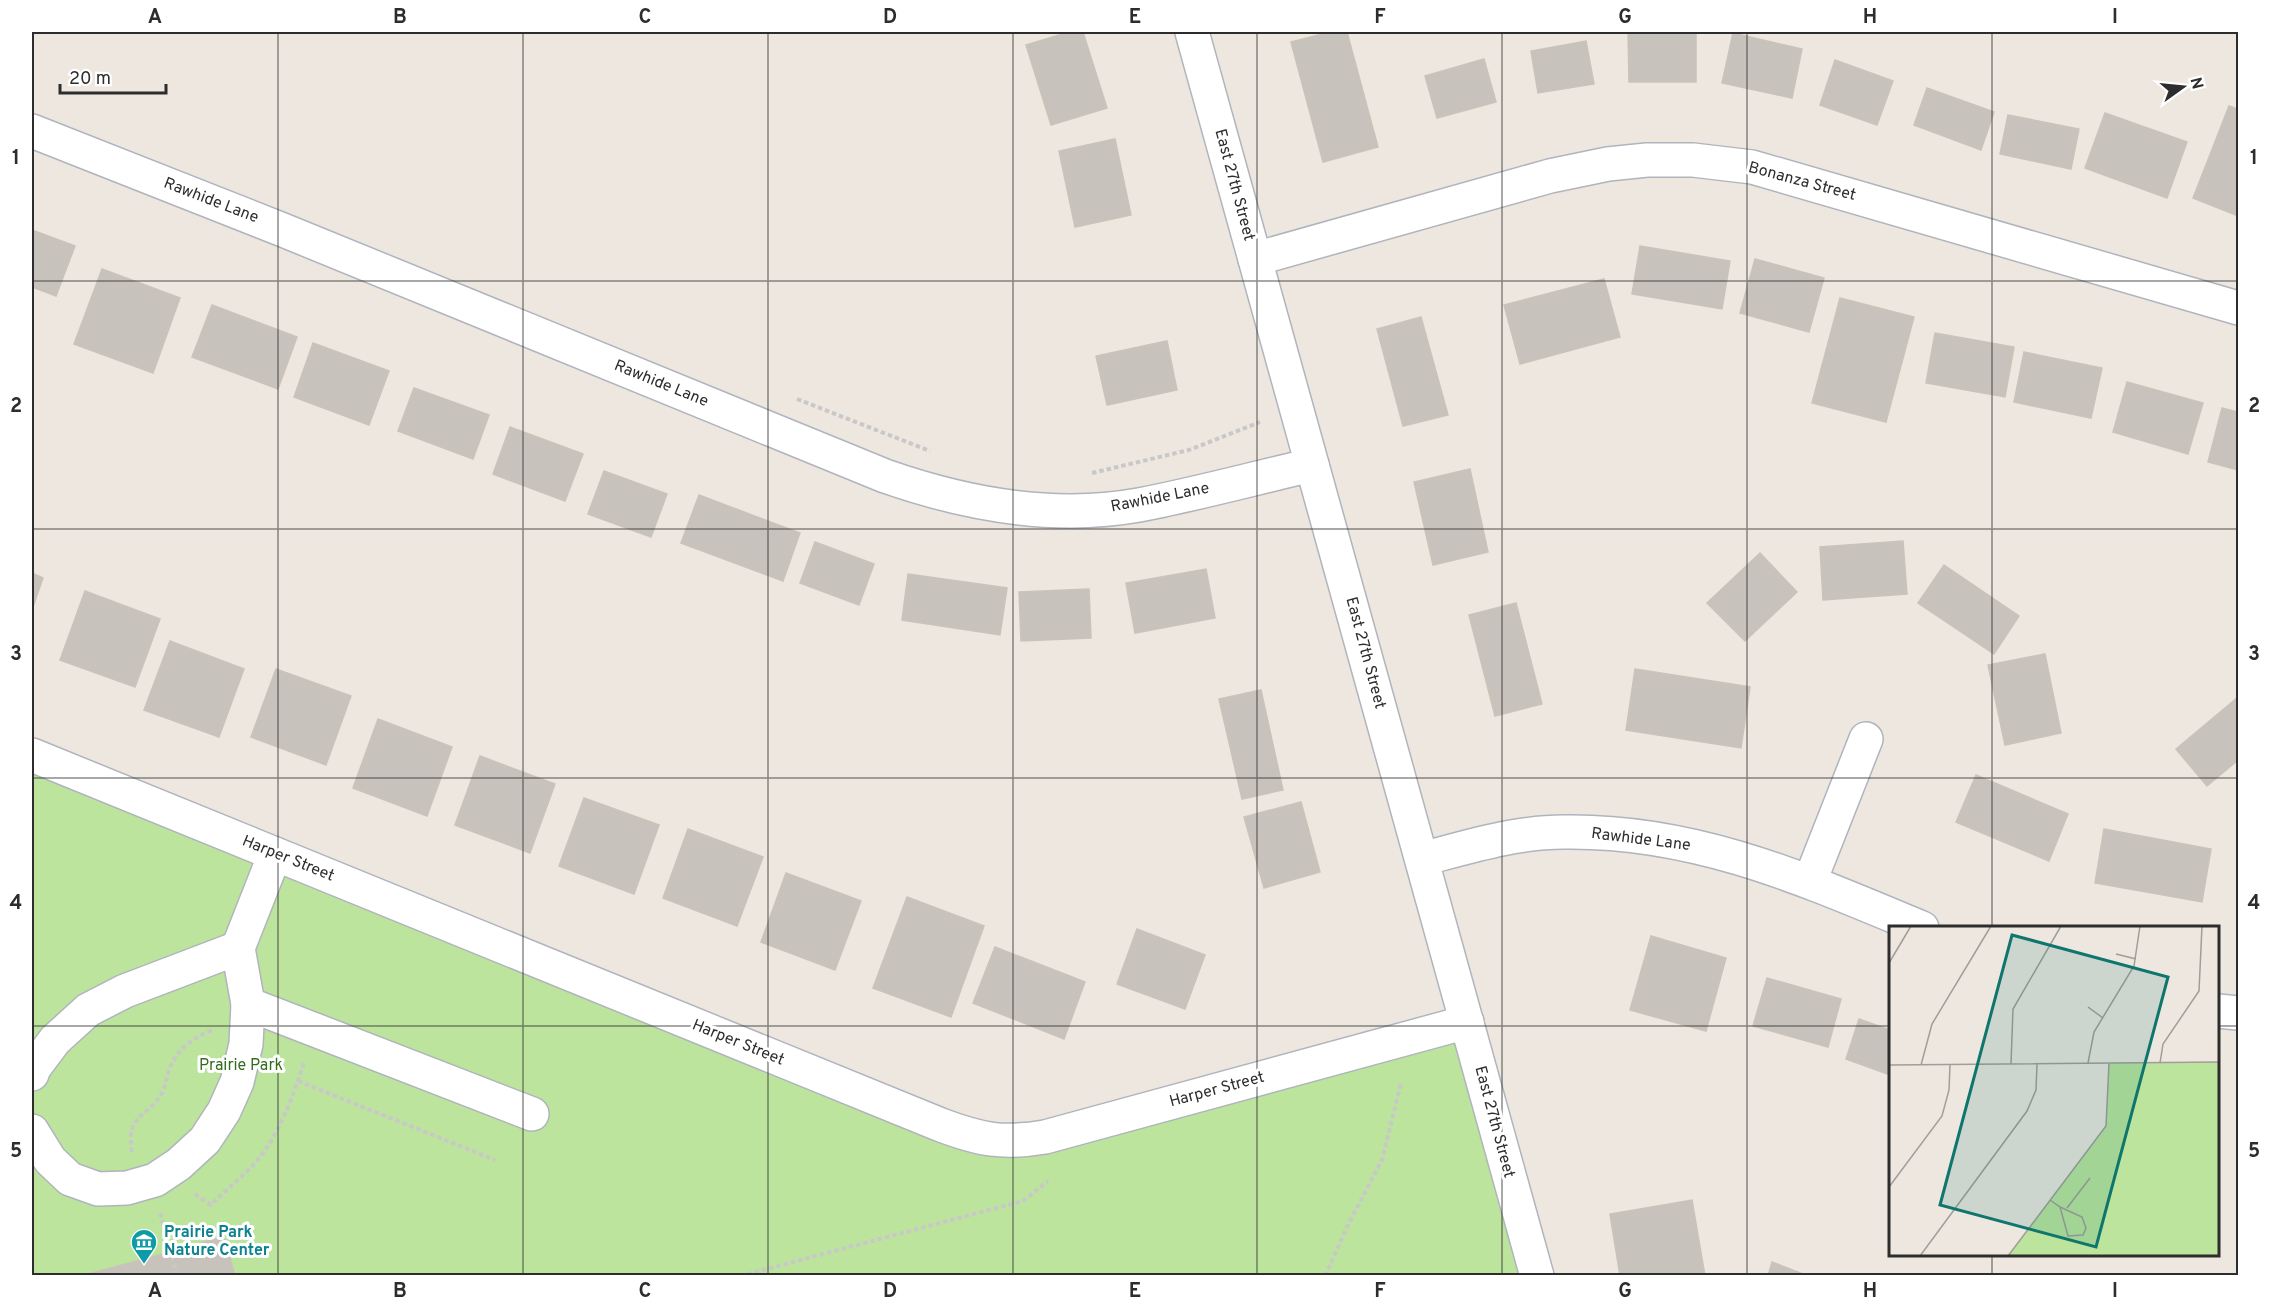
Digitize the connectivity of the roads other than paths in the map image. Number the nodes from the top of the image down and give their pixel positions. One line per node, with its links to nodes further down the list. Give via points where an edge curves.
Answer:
1 (1192, 32): 3 (street, East 27th Street)
2 (32, 131): 5 (street, Rawhide Lane, via 919,488 991,505 1102,509 1139,505)
3 (1255, 259): 4 (street, Bonanza Street, via 1550,176 1608,164 1693,160 1752,167); 5 (street, East 27th Street)
4 (2238, 308)
5 (1312, 465): 9 (street, East 27th Street)
6 (1866, 739): 10 (street)
7 (32, 755): 8 (street, Harper Street)
8 (275, 854): 12 (street); 16 (street, Harper Street, via 941,1125 999,1142 1045,1137)
9 (1422, 859): 10 (street, Rawhide Lane, via 1498,838 1563,832 1626,835 1684,843); 16 (street, East 27th Street)
10 (1810, 881): 11 (street, Rawhide Lane)
11 (1920, 926)
12 (238, 948): 13 (street); 17 (street, via 88,1010 55,1040)
13 (248, 1004): 18 (street); 19 (street, via 237,1082 224,1111 205,1140 155,1180 151,1196 128,1188 98,1189 70,1179 50,1160)
14 (2219, 1011): 15 (street)
15 (2238, 1013)
16 (1467, 1022): 20 (street, East 27th Street)
17 (32, 1074)
18 (532, 1114)
19 (32, 1131)
20 (1537, 1275)

